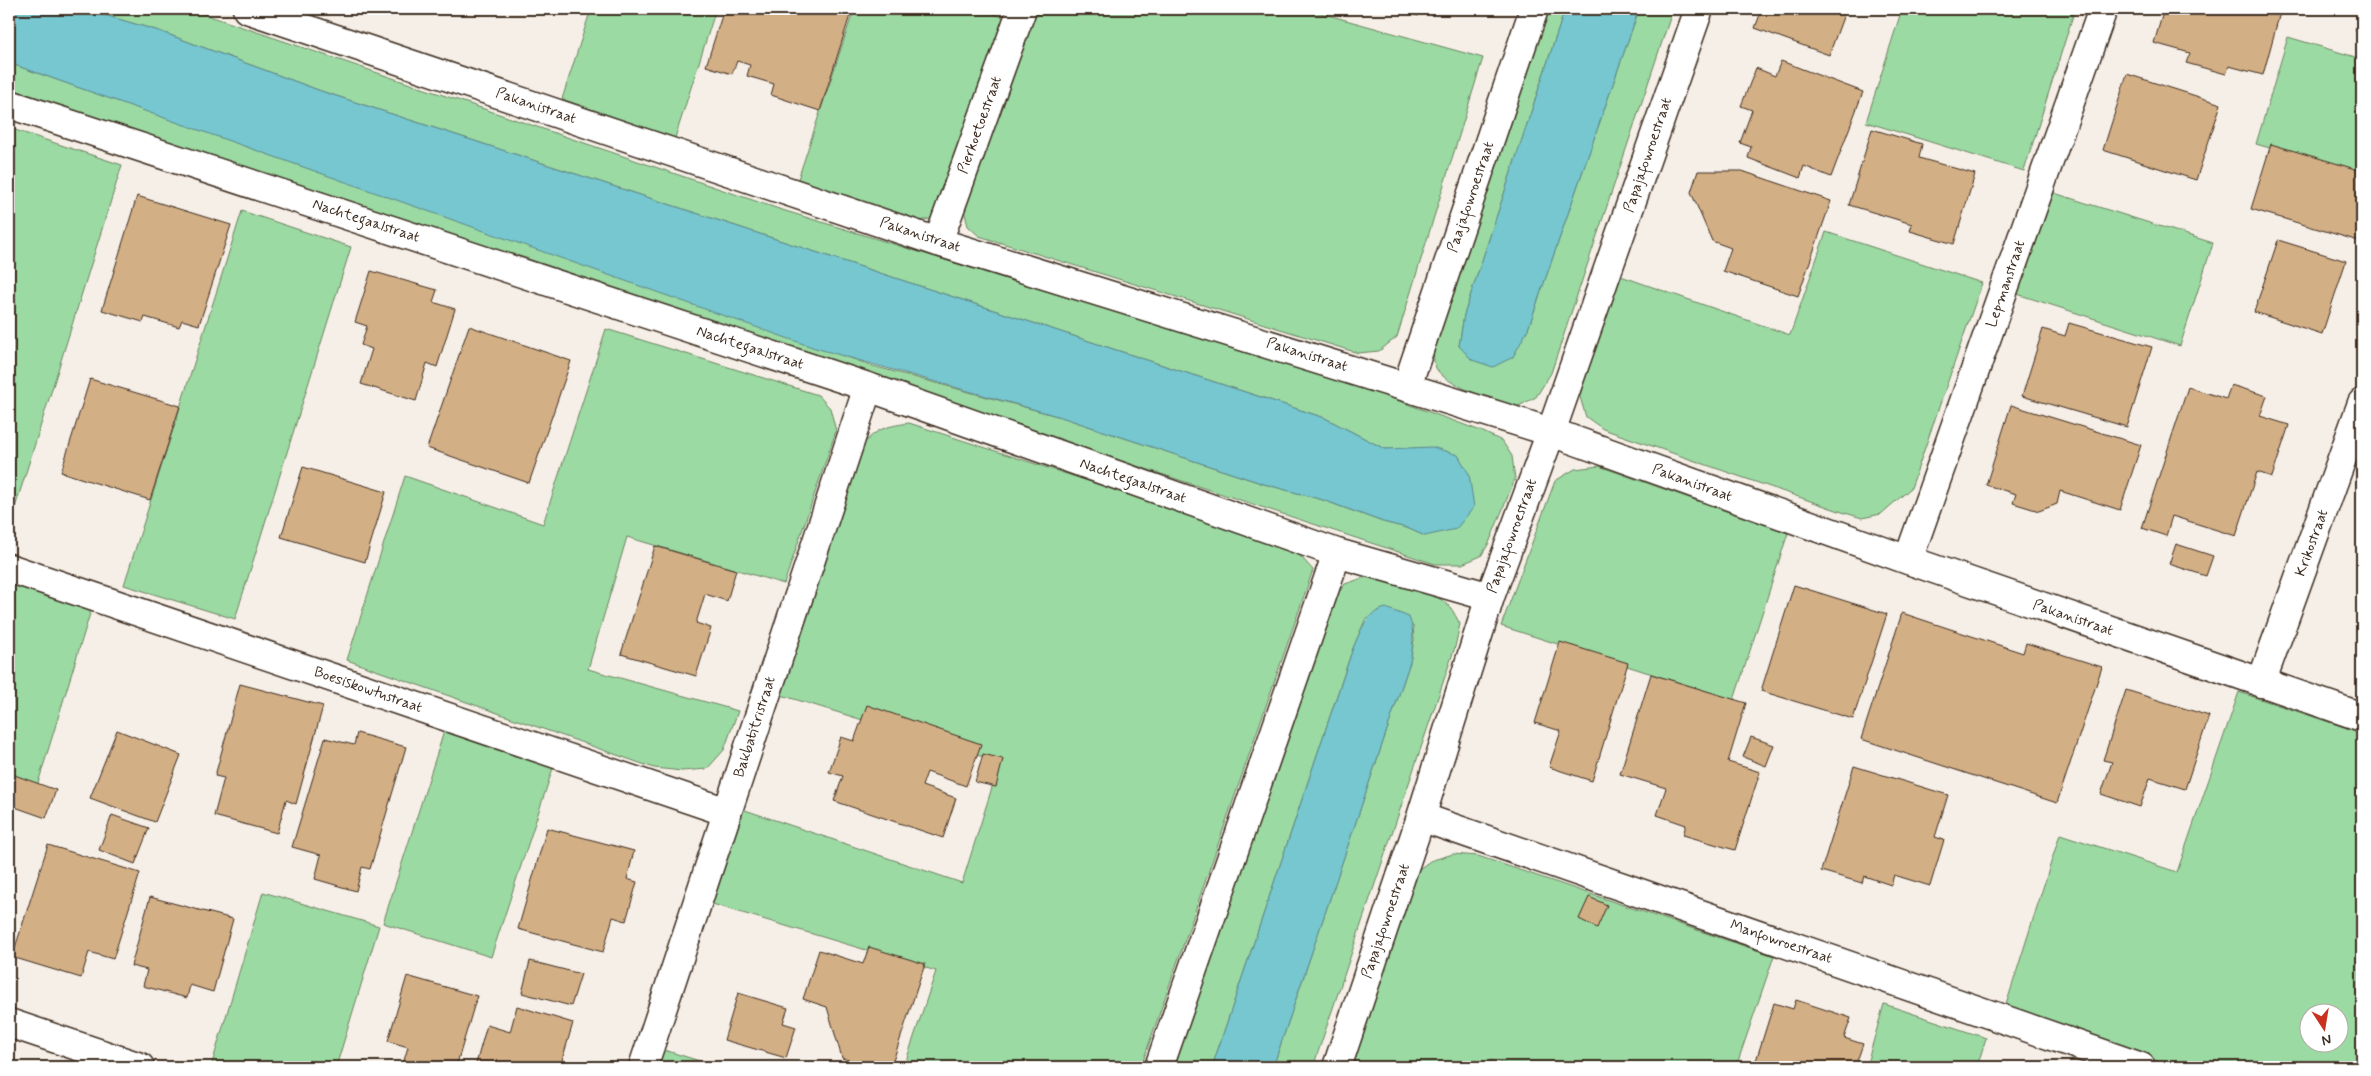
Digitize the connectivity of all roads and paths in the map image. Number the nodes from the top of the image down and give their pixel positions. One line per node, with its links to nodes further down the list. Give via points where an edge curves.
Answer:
1 (247, 9): 6 (street, Pakanistraat)
2 (1022, 9): 8 (street, Pierkoetoestraat)
3 (1534, 9): 9 (street, Paajafowroestraat)
4 (1699, 9): 12 (street, Papajafowroestraat)
5 (2103, 9): 14 (street, Lepmanstraat)
6 (274, 13): 8 (street, Pakanistraat)
7 (9, 104): 10 (street, Nachtegaalstraat)
8 (938, 242): 9 (street, Pakanistraat)
9 (1407, 386): 12 (street, Pakanistraat)
10 (868, 387): 13 (street, Nachtegaalstraat); 19 (street, Bakbatitristraat)
11 (2362, 403): 17 (street, Krikostraat)
12 (1551, 432): 14 (street, Pakanistraat); 16 (street, Papajafowroestraat)
13 (1337, 553): 16 (street, Nachtegaalstraat); 24 (street)
14 (1908, 560): 17 (street, Pakanistraat)
15 (9, 568): 19 (street, Boesiskowtustraat)
16 (1490, 597): 20 (street, Papajafowroestraat)
17 (2261, 683): 18 (street, Pakanistraat)
18 (2362, 717)
19 (727, 812): 23 (street, Bakbatitristraat)
20 (1421, 817): 25 (street, Papajafowroestraat); 26 (street, Manfowroestraat)
21 (9, 1023): 22 (street)
22 (140, 1067)
23 (643, 1067)
24 (1159, 1067)
25 (1337, 1067)
26 (2141, 1067)

